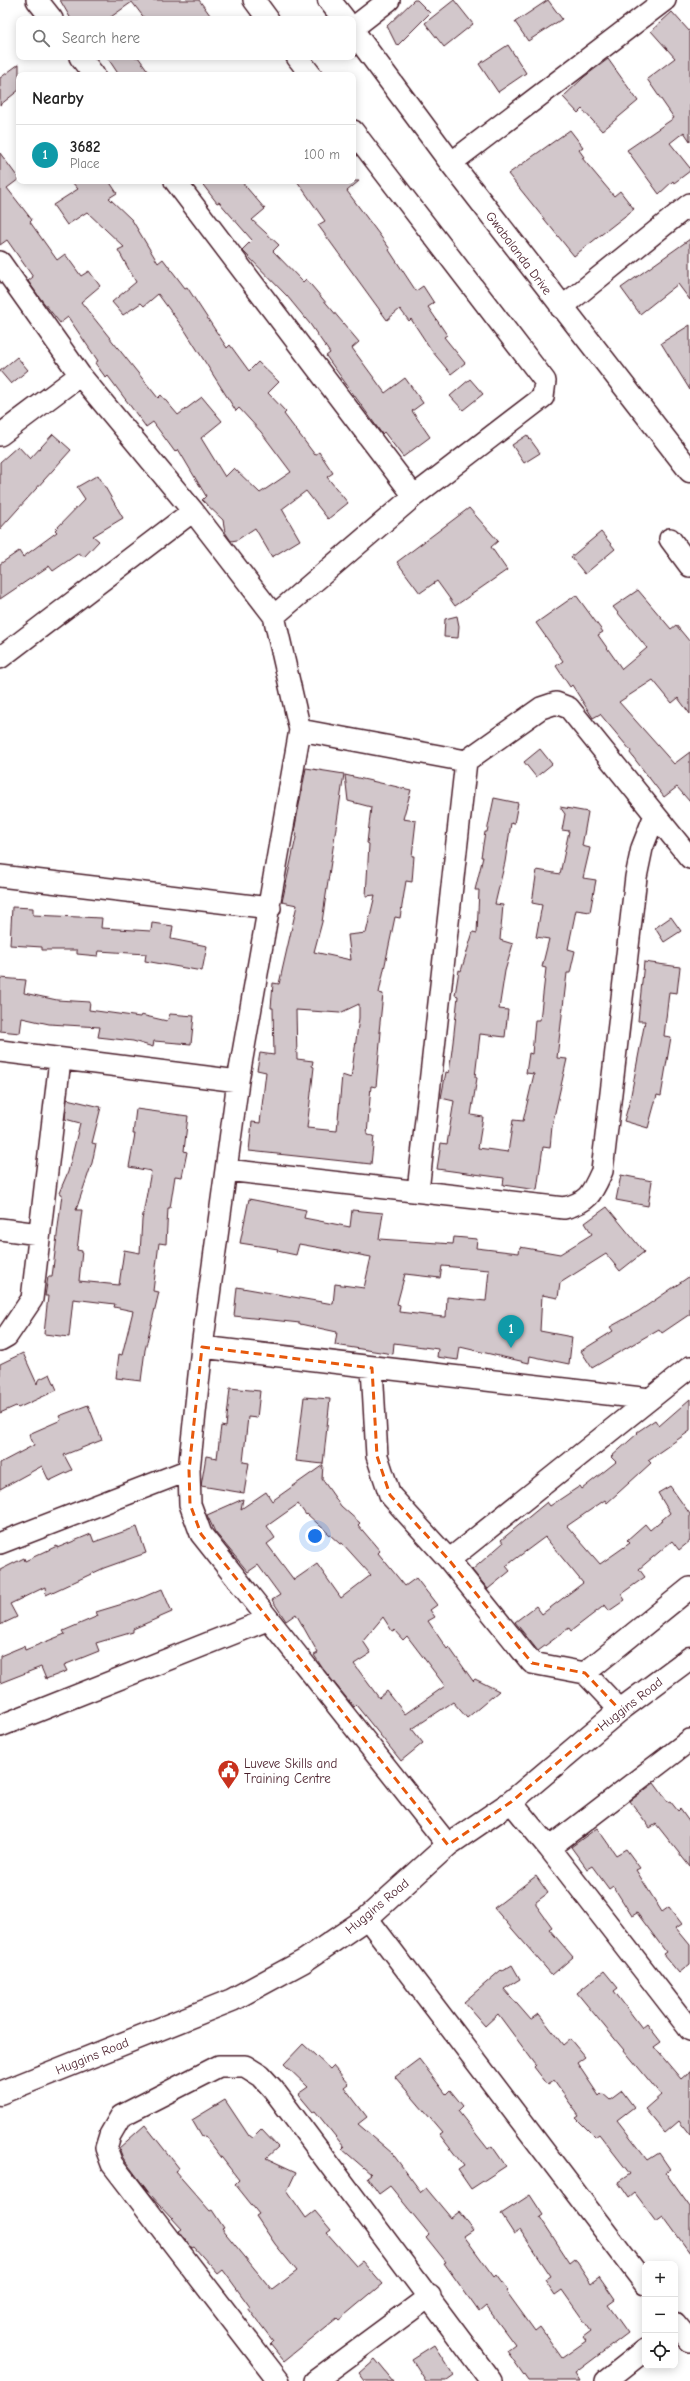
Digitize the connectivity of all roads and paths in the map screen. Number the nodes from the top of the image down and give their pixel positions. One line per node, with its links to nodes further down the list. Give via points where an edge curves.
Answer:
1 (37, 0): 6 (street)
2 (254, 0): 7 (street)
3 (329, 0): 8 (street)
4 (389, 0): 9 (street)
5 (665, 0): 16 (street)
6 (50, 16)
7 (266, 16)
8 (342, 16)
9 (356, 27)
10 (356, 33): 16 (street, Gwabalanda Drive)
11 (82, 60): 13 (street)
12 (299, 60): 14 (street)
13 (92, 72)
14 (308, 72)
15 (356, 134): 24 (street, via 545,381 543,397)
16 (451, 163): 20 (street, Gwabalanda Drive)
17 (177, 184): 24 (street)
18 (690, 204): 20 (street)
19 (0, 262): 21 (street)
20 (561, 308): 23 (street, Gwabalanda Drive)
21 (80, 375): 22 (street); 25 (street)
22 (0, 435)
23 (690, 471)
24 (414, 496): 28 (street)
25 (193, 511): 28 (street); 29 (street)
26 (670, 539): 27 (street)
27 (690, 566)
28 (274, 616): 30 (street)
29 (0, 658)
30 (300, 730): 31 (street); 35 (street)
31 (466, 761): 32 (street, via 541,708 556,703 569,708); 40 (street)
32 (654, 815): 33 (street); 40 (street, via 642,848 636,877 602,1171 594,1188 586,1200 564,1208)
33 (690, 858)
34 (0, 876): 35 (street)
35 (270, 908): 38 (street)
36 (0, 1051): 37 (street)
37 (60, 1060): 38 (street); 42 (street)
38 (238, 1081): 39 (street)
39 (226, 1170): 40 (street); 44 (street)
40 (418, 1191)
41 (0, 1229): 42 (street)
42 (39, 1234): 43 (street, via 32,1299 7,1336)
43 (0, 1340)
44 (202, 1347): 46 (street); 48 (street)
45 (690, 1367): 47 (street)
46 (372, 1368): 47 (street); 50 (street, via 377,1456 390,1495)
47 (650, 1399): 50 (street)
48 (189, 1470): 49 (street); 52 (street, via 190,1504 201,1534)
49 (0, 1543)
50 (449, 1560): 54 (street, via 532,1663)
51 (690, 1588): 54 (street)
52 (267, 1620): 56 (street); 59 (street)
53 (690, 1658): 55 (street, Huggins Road)
54 (585, 1673): 55 (street)
55 (620, 1710): 58 (street, Huggins Road)
56 (0, 1726)
57 (690, 1740): 60 (street)
58 (511, 1802): 59 (street, Huggins Road); 60 (street)
59 (448, 1845): 61 (street, Huggins Road)
60 (549, 1848): 62 (street)
61 (367, 1918): 63 (street, Huggins Road, via 304,1961 232,2000); 64 (street)
62 (690, 2030)
63 (0, 2093)
64 (642, 2280)
65 (430, 2296): 69 (street, via 273,2089 251,2069 236,2065 219,2066 121,2116 110,2134 106,2148 112,2164); 70 (street); 71 (street)
66 (679, 2322): 67 (street)
67 (690, 2341)
68 (642, 2352): 72 (street)
69 (280, 2381)
70 (315, 2381)
71 (491, 2381)
72 (606, 2381)

